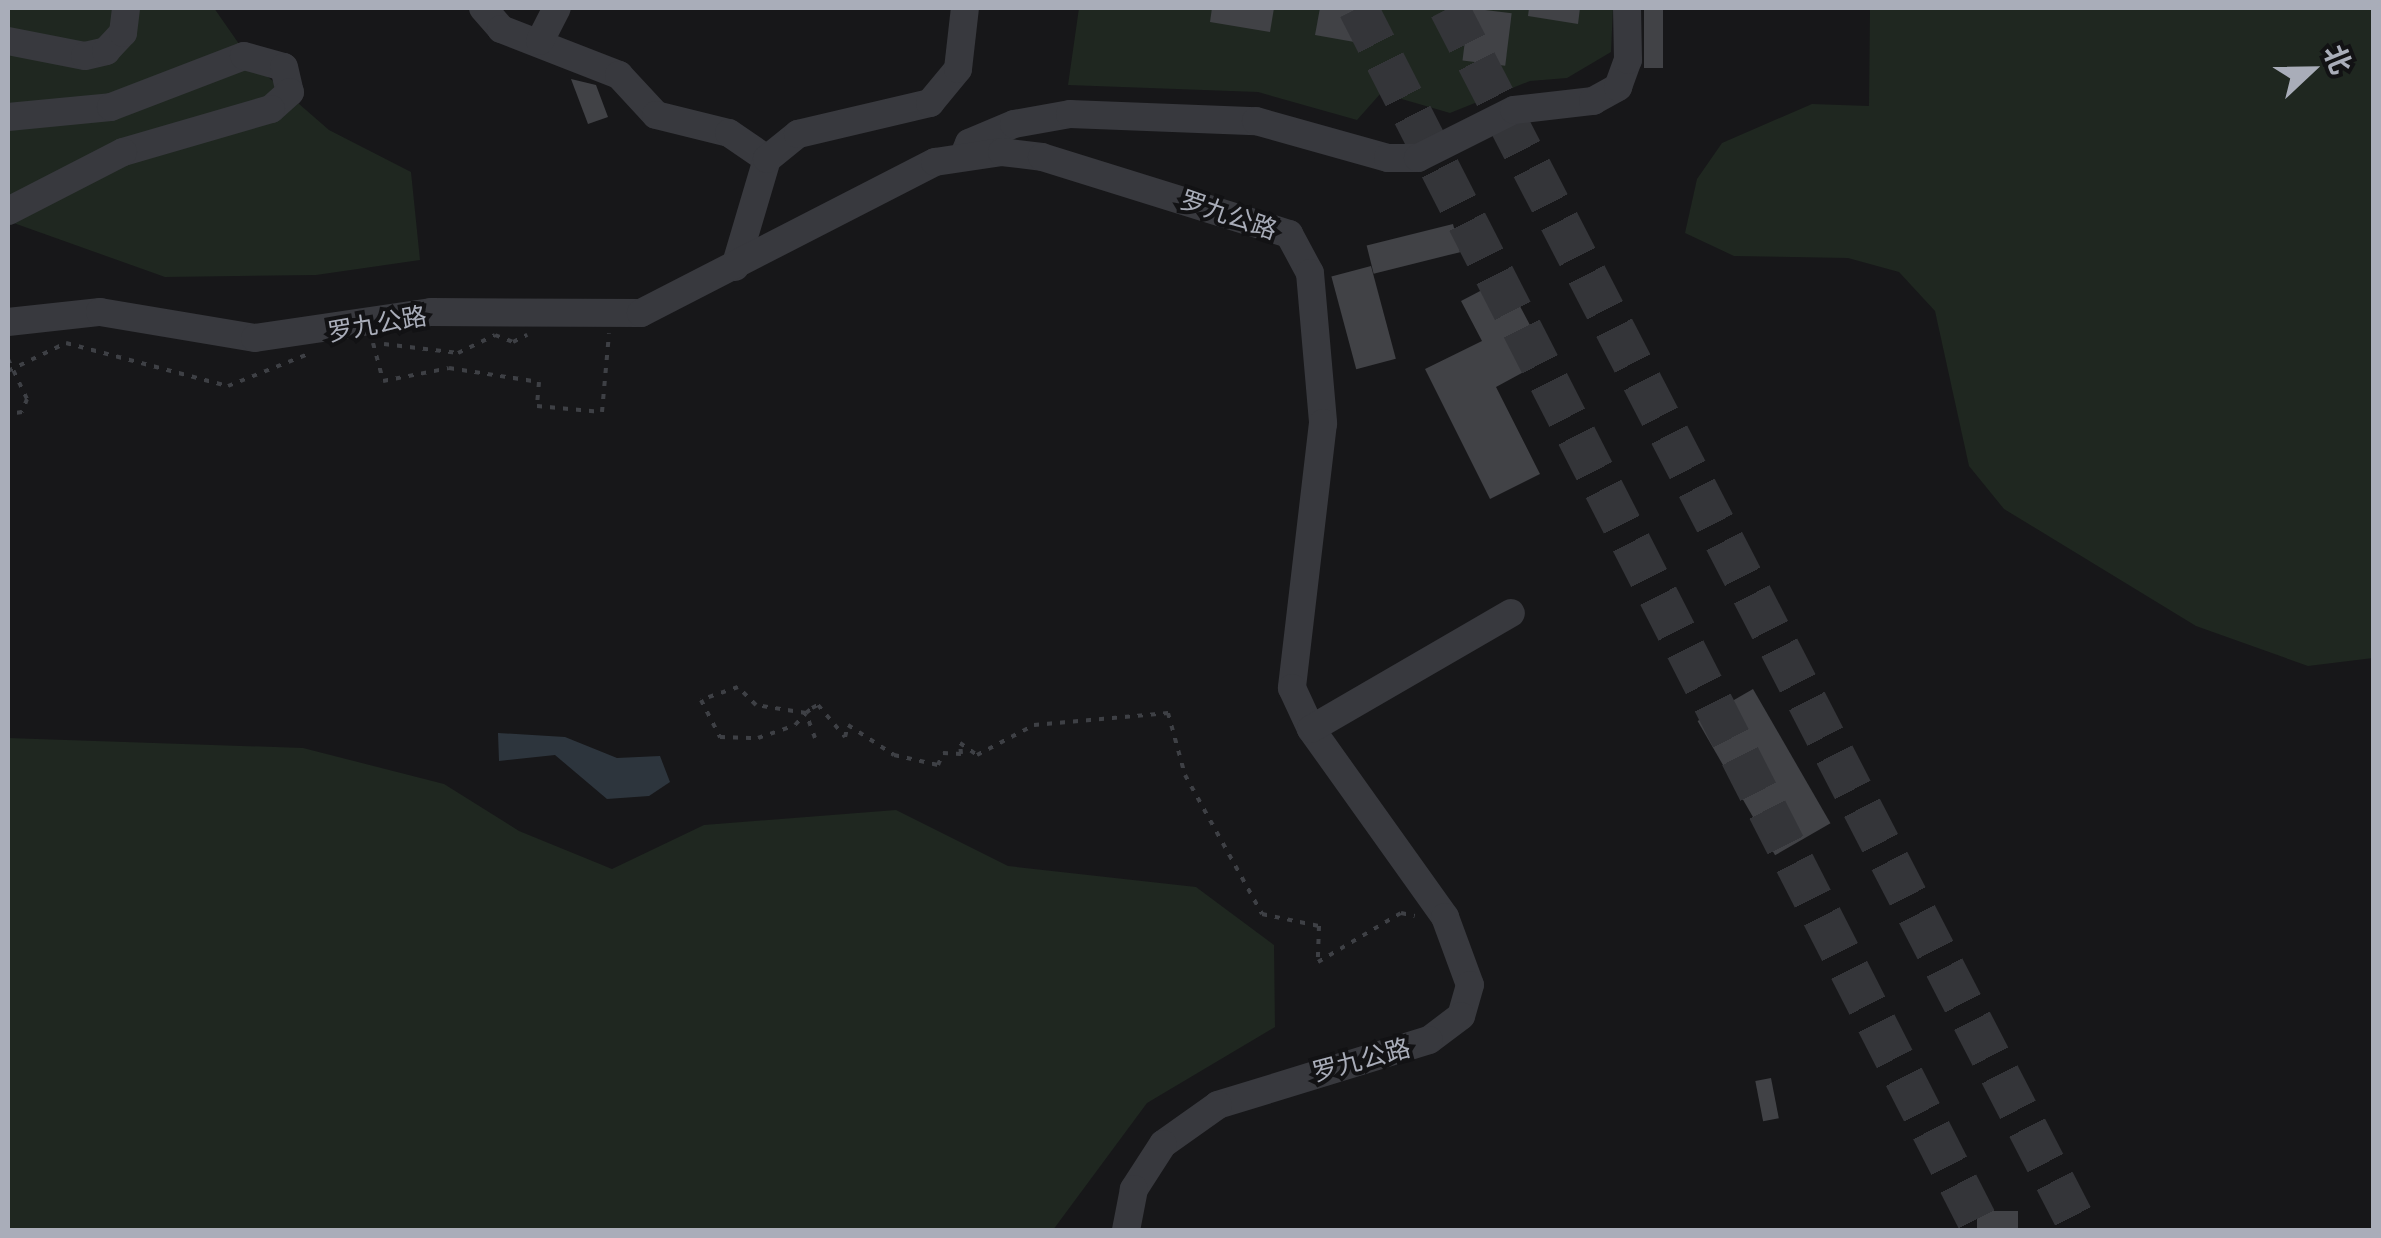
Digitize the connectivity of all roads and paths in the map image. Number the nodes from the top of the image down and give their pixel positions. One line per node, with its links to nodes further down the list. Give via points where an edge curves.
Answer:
1 (126, 8): 6 (street, via 123,33 106,51 84,56)
2 (483, 8): 7 (street, via 502,29)
3 (557, 8): 7 (street)
4 (965, 8): 10 (street, via 958,69 930,103 798,134)
5 (1628, 8): 9 (street, via 1628,60 1618,88 1593,101 1514,110 1418,158 1388,158 1256,120 1070,114 1014,124 968,143)
6 (8, 40)
7 (540, 41): 10 (street, via 619,74 656,114 729,133)
8 (8, 117): 11 (street, via 112,107 244,56 284,67 290,92 272,109 123,152)
9 (963, 157): 12 (street, 罗九公路, via 935,162); 26 (street, 罗九公路, via 1042,156 1258,220 1302,249 1320,334 1323,422 1292,688)
10 (765, 172): 12 (street); 13 (street)
11 (8, 211)
12 (781, 242): 13 (street, 罗九公路)
13 (735, 267): 14 (street, 罗九公路)
14 (638, 314): 15 (street, 罗九公路, via 432,312 255,338 100,312); 18 (path, via 636,329 610,326 602,412 538,406 539,382 449,368 383,381)
15 (8, 322)
16 (494, 335): 18 (path, via 458,353)
17 (363, 343): 18 (path)
18 (373, 343)
19 (318, 351): 21 (path, via 228,386 66,343)
20 (8, 359): 21 (path)
21 (14, 367): 22 (path); 23 (path, via 27,404)
22 (8, 372)
23 (8, 414)
24 (1512, 613): 26 (street)
25 (806, 713): 25 (path, via 795,725 745,741 739,732 720,738 701,700 738,688 756,706); 27 (path); 28 (path, via 818,704 844,736 848,726 894,755 938,765 943,753 960,754 960,743 977,755 1034,725 1168,714 1186,775 1262,914 1318,926 1318,962 1402,914)
26 (1312, 729): 28 (street, 罗九公路)
27 (815, 738)
28 (1445, 917): 29 (street, 罗九公路, via 1468,969 1461,1016 1430,1040 1218,1105 1163,1144 1134,1189)
29 (1126, 1230)

